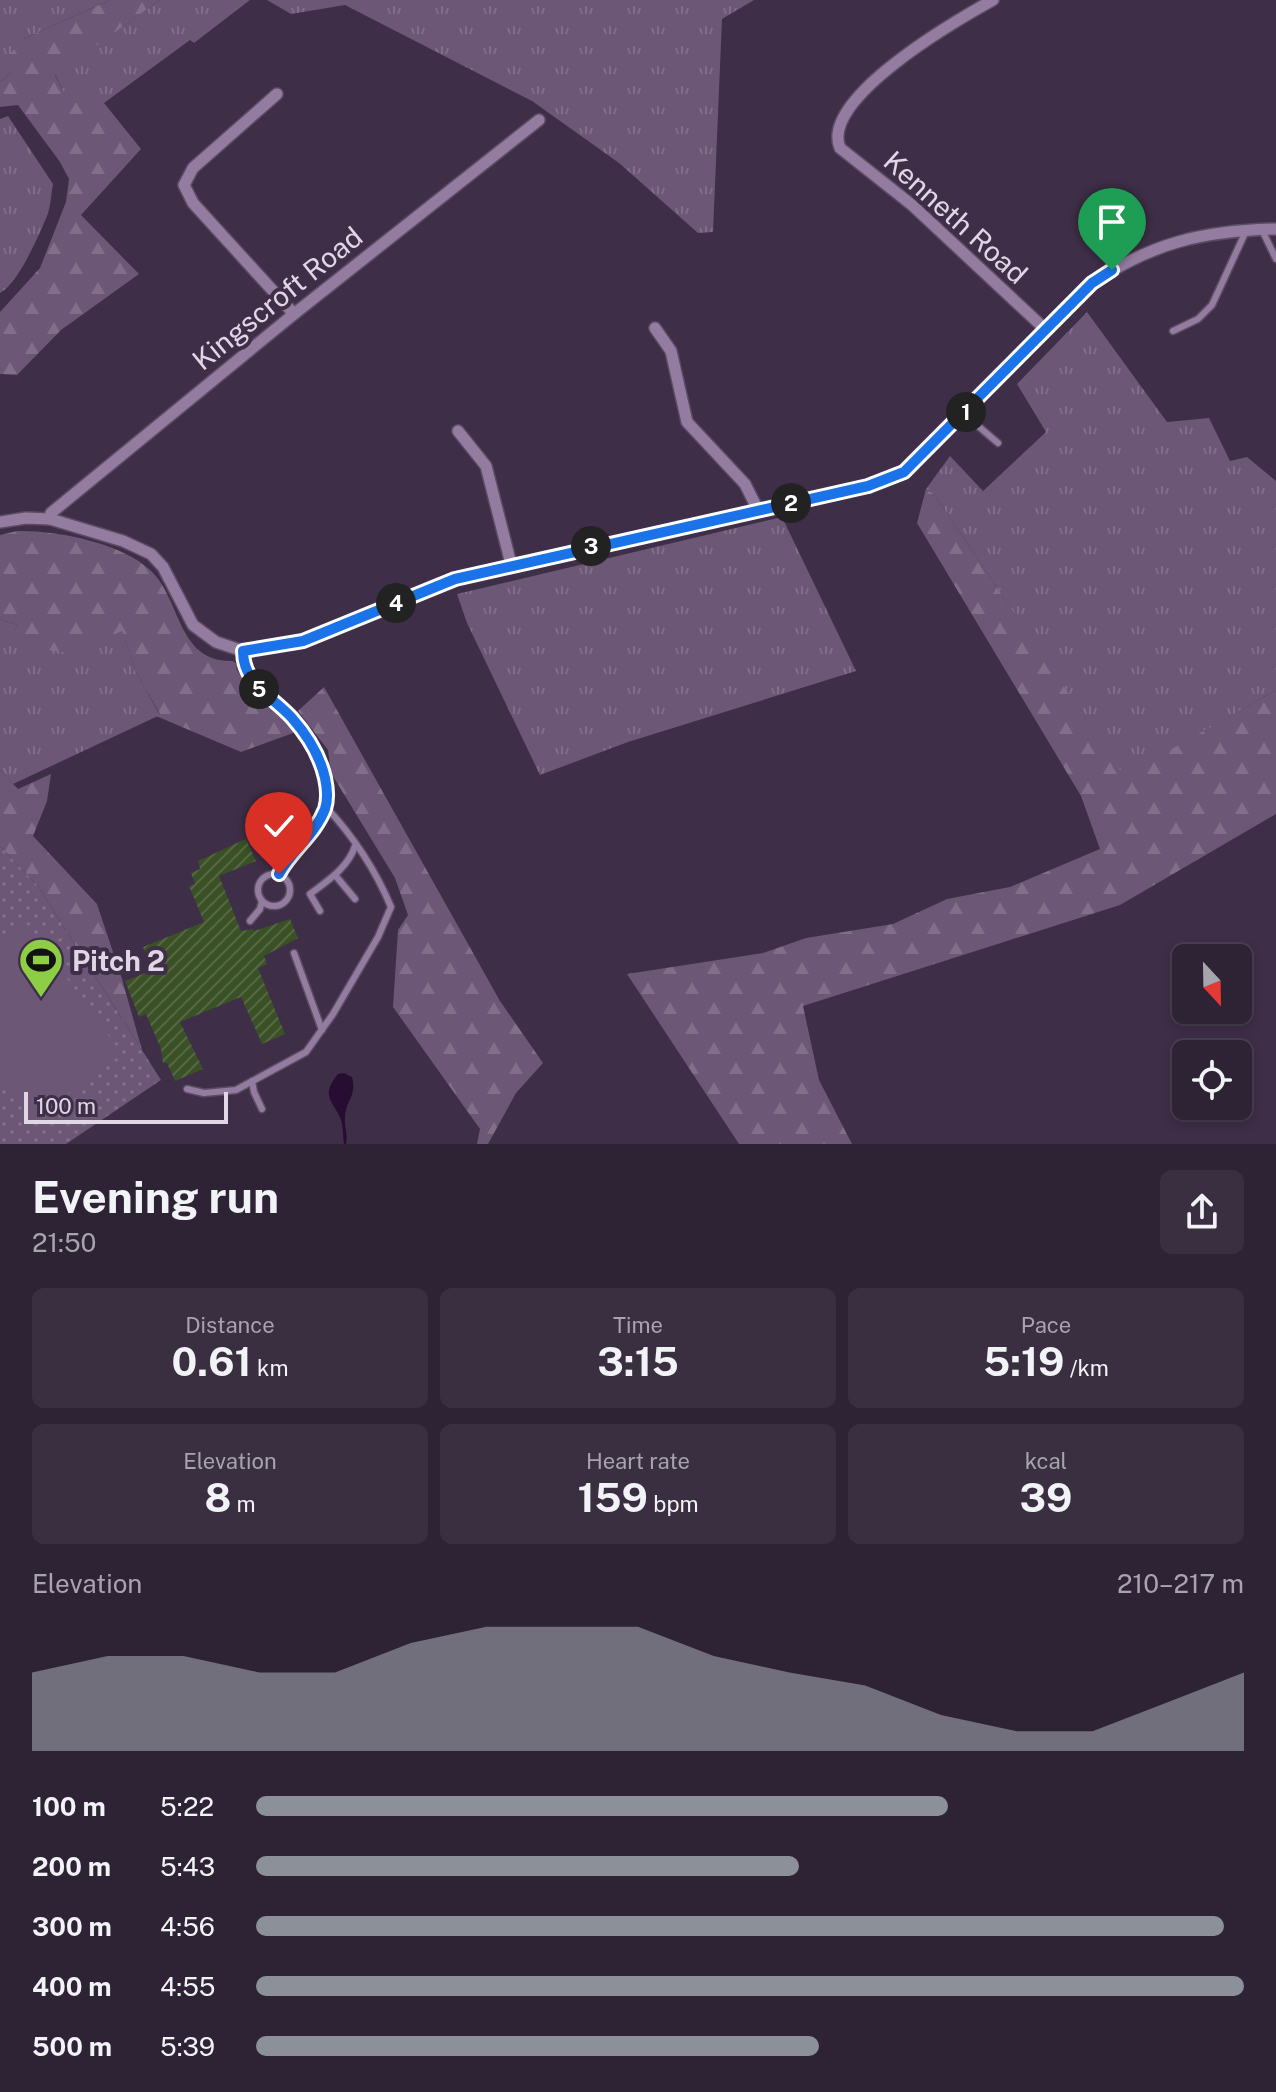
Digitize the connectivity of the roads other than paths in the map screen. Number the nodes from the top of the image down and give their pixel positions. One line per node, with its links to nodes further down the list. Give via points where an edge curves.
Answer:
1 (993, 0): 10 (street, Kenneth Road, via 940,30 882,74 844,111 836,140)
2 (277, 94): 8 (street, via 193,168 184,185 193,203)
3 (539, 120): 8 (street, Kingscroft Road)
4 (1276, 229): 5 (street)
5 (1262, 230): 6 (street); 7 (lane)
6 (1246, 231): 10 (street, via 1159,246 1092,283); 11 (lane, via 1212,305)
7 (1276, 259)
8 (294, 314): 16 (street, Kingscroft Road)
9 (655, 328): 15 (street, via 671,351 687,422 745,484)
10 (1046, 330): 12 (street)
11 (1173, 331)
12 (964, 414): 14 (lane); 15 (street, via 904,472 868,486)
13 (458, 431): 18 (street, via 486,466)
14 (998, 443)
15 (758, 510): 18 (street)
16 (50, 519): 17 (street); 19 (street, via 151,554 193,625 216,642)
17 (0, 522)
18 (511, 564): 19 (street, via 455,579 303,641)
19 (243, 651): 20 (lane, via 243,665 254,684 294,719 322,763)
20 (326, 807): 21 (lane); 22 (lane)
21 (355, 846): 23 (lane); 29 (lane, via 391,907)
22 (279, 874): 25 (lane, via 260,882 257,892); 25 (lane, via 290,886 286,901 271,906)
23 (335, 875): 24 (lane); 26 (lane, via 310,894)
24 (355, 899)
25 (262, 901): 27 (lane)
26 (320, 911)
27 (250, 921)
28 (294, 953): 29 (lane)
29 (322, 1030): 30 (lane, via 306,1052)
30 (252, 1081): 31 (lane, via 236,1090); 32 (lane)
31 (187, 1089)
32 (262, 1109)

